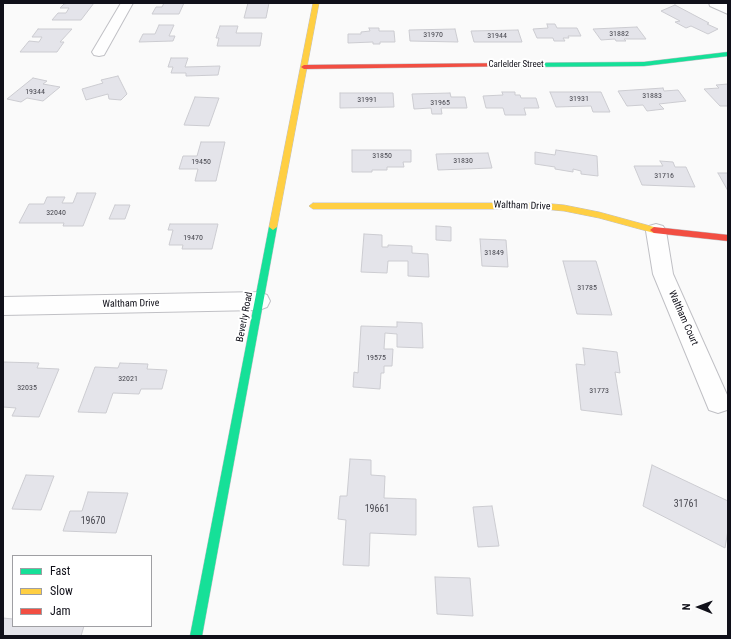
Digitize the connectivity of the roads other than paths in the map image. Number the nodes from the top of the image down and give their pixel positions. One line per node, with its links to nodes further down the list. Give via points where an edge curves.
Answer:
1 (127, 3): 5 (street)
2 (316, 3): 7 (street, Beverly Road)
3 (714, 3): 4 (street)
4 (728, 10)
5 (99, 52)
6 (728, 54): 7 (street, Carlelder Street, via 644,64)
7 (304, 67): 11 (street, Beverly Road)
8 (313, 206): 9 (street, Waltham Drive, via 542,206 599,215)
9 (656, 231): 10 (street, Waltham Drive); 13 (street, Waltham Court, via 663,274)
10 (728, 238)
11 (259, 301): 12 (street, Waltham Drive); 14 (street, Beverly Road)
12 (3, 306)
13 (718, 402)
14 (196, 636)

